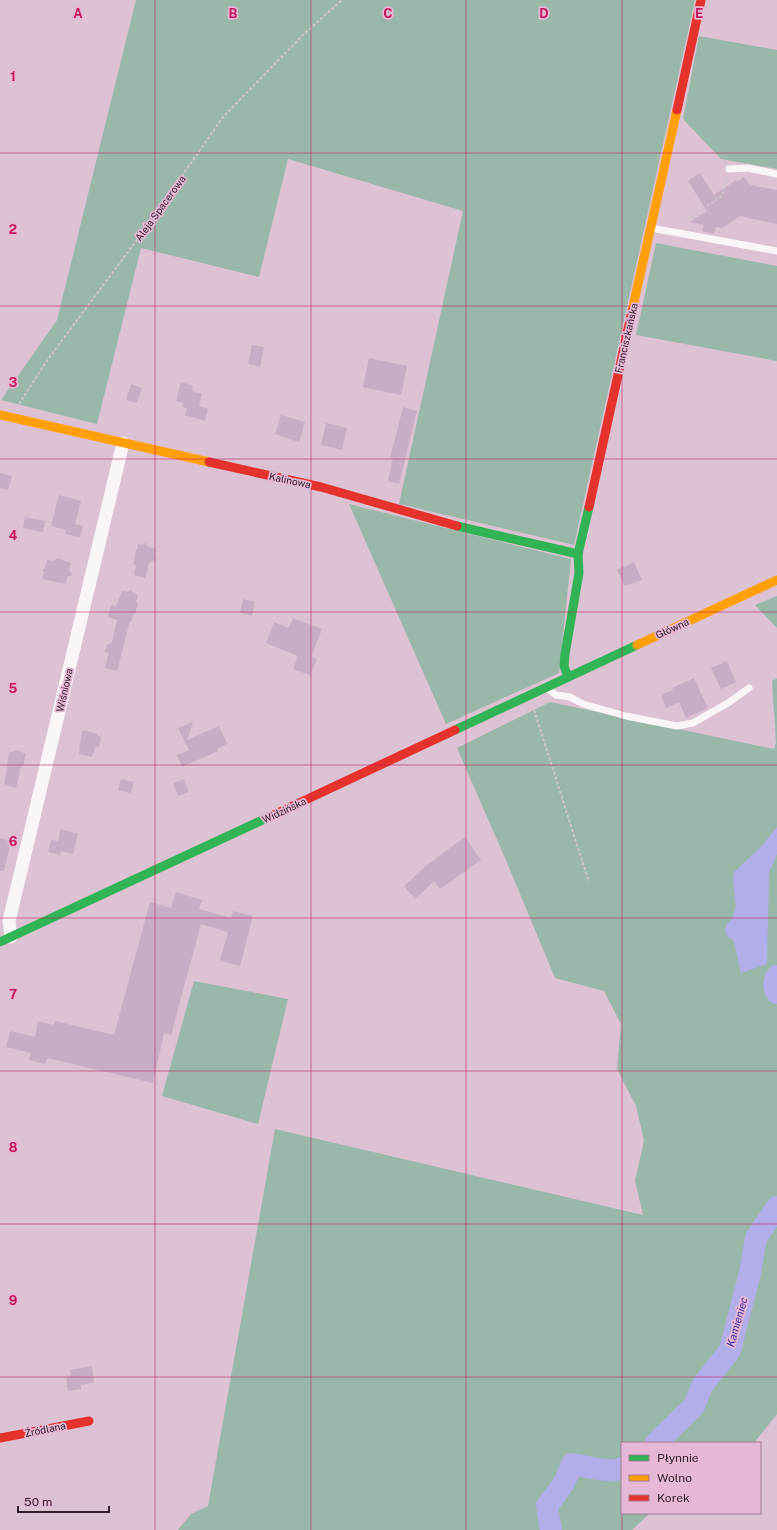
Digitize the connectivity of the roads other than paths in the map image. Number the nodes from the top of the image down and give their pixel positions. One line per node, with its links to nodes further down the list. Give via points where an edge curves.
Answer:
1 (701, 0): 4 (street, Franciszkańska)
2 (729, 169): 3 (lane, via 748,168)
3 (777, 174)
4 (651, 228): 5 (lane); 8 (street, Franciszkańska)
5 (777, 251)
6 (0, 415): 7 (street, Kalinowa)
7 (123, 443): 8 (street, Kalinowa, via 321,487 448,524); 13 (street, Wiśniowa)
8 (578, 554): 10 (street, Franciszkańska, via 579,573 564,666)
9 (777, 580): 10 (street, Główna)
10 (568, 677): 11 (street, Widzińska)
11 (547, 687): 12 (lane, via 556,695 570,697 583,704 677,726 693,723 728,704); 13 (street, Widzińska)
12 (749, 688)
13 (6, 939)
14 (89, 1421): 15 (street, Źródlana)
15 (0, 1438)

